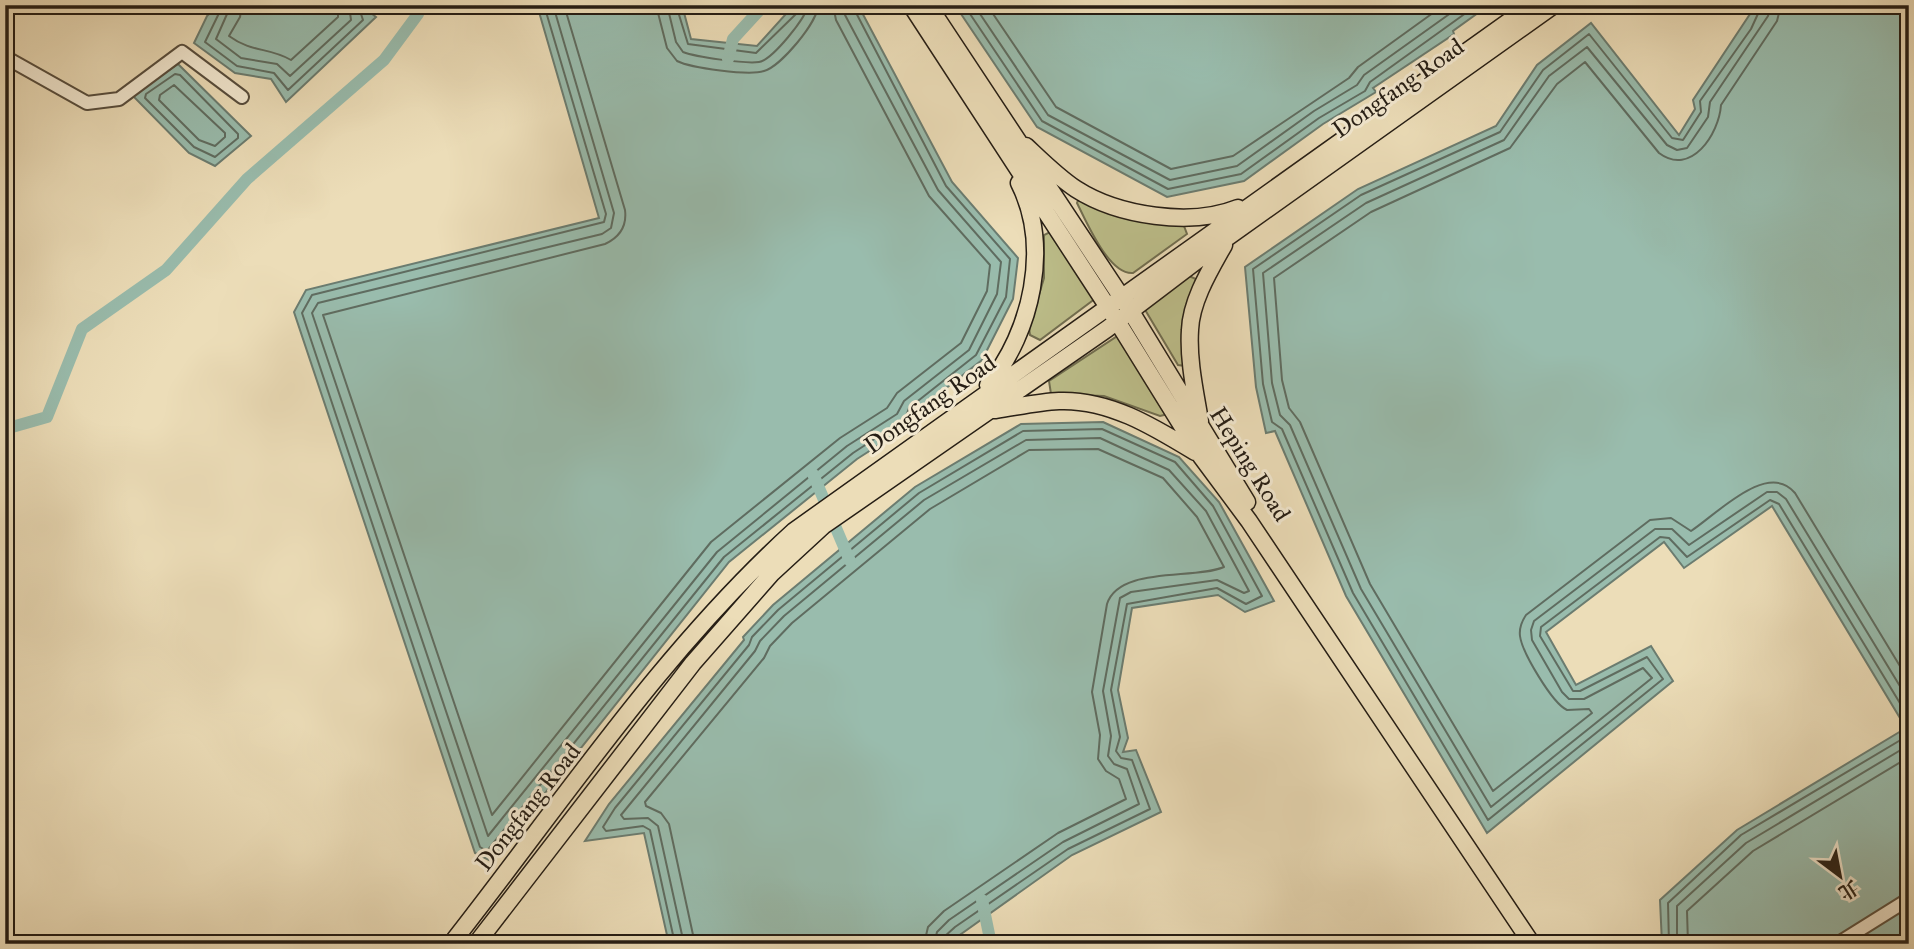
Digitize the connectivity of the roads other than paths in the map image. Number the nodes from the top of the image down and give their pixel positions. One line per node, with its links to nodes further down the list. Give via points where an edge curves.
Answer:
1 (911, 5): 7 (main road, Heping Road)
2 (928, 5): 7 (main road, Heping Road)
3 (1532, 5): 8 (main road, Dongfang Road)
4 (1554, 5): 9 (main road, Dongfang Road)
5 (5, 57): 6 (street, via 87,103 119,99 182,52)
6 (242, 97)
7 (998, 127): 8 (main road, via 1077,190 1113,205 1188,218 1230,212); 10 (main road, Heping Road); 11 (main road, via 1023,191 1034,241 1032,290 1007,360)
8 (1260, 200): 10 (main road, Dongfang Road)
9 (1228, 237): 10 (main road, Dongfang Road); 13 (main road, via 1206,278 1190,328)
10 (1119, 308): 11 (main road, Dongfang Road); 12 (main road, Dongfang Road); 13 (main road, Heping Road); 14 (main road, Heping Road)
11 (976, 400): 16 (main road, Dongfang Road, via 817,512 762,560 674,656)
12 (990, 410): 14 (main road, via 1061,401 1105,405); 17 (main road, Dongfang Road, via 823,526 772,573 693,663)
13 (1201, 430): 19 (main road, Heping Road, via 1315,609)
14 (1200, 455): 18 (main road, Heping Road)
15 (1909, 899): 20 (street)
16 (451, 944)
17 (476, 944)
18 (1532, 944)
19 (1541, 944)
20 (1838, 944)

